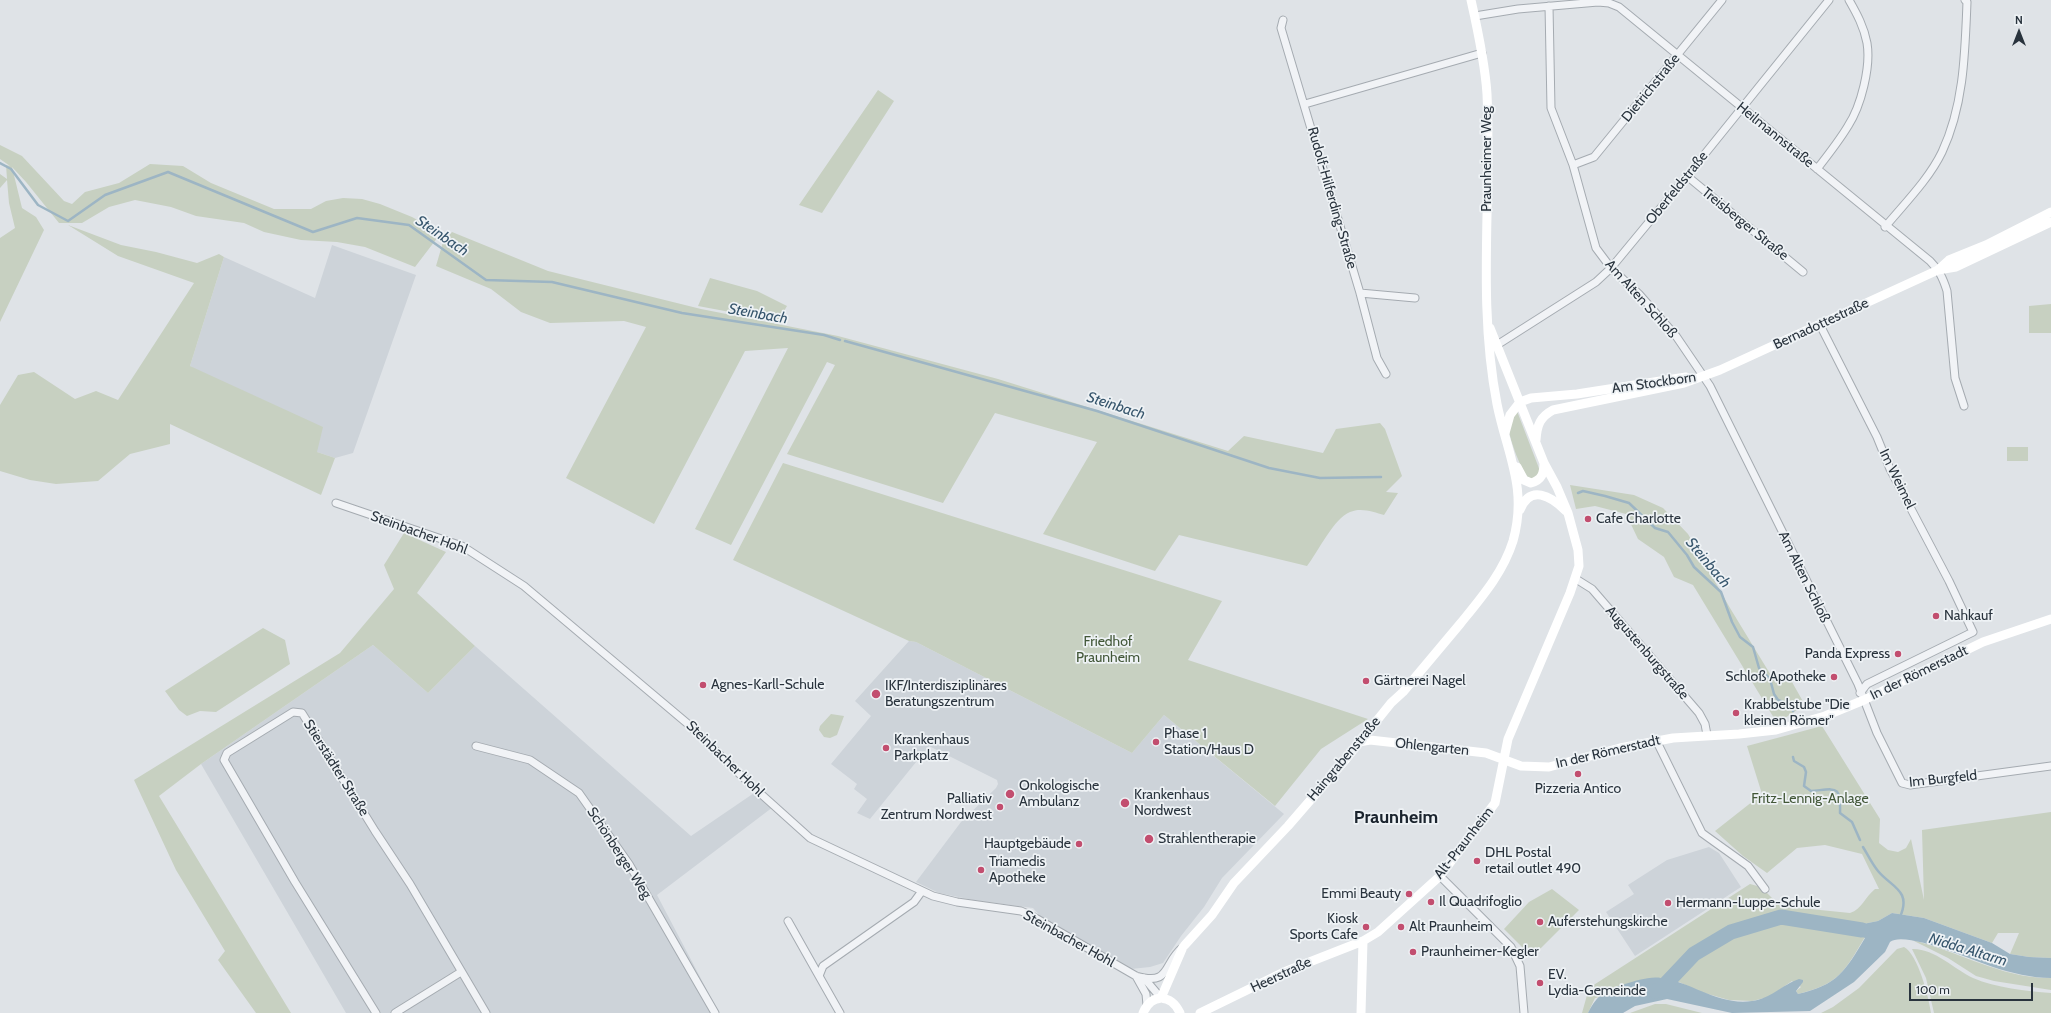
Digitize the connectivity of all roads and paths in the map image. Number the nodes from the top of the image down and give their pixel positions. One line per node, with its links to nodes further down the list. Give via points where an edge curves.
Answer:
1 (1471, 0): 8 (main road, Praunheimer Weg)
2 (1722, 0): 11 (street, Dietrichstraße)
3 (1829, 0): 13 (street, Oberfeldstraße)
4 (1849, 0): 15 (street, via 1861,22 1867,43 1867,68 1849,126)
5 (1965, 0): 19 (street, via 1965,58 1958,106 1945,146 1920,186)
6 (1610, 2): 7 (street, Heilmannstraße); 11 (street, Heilmannstraße)
7 (1549, 6): 8 (street, Heilmannstraße); 14 (street, Am Alten Schloß, via 1551,108)
8 (1475, 16): 10 (main road, Praunheimer Weg)
9 (1283, 20): 12 (street, Rudolf-Hilferding-Straße, via 1281,28)
10 (1482, 53): 12 (street); 25 (main road, Praunheimer Weg, via 1487,95)
11 (1677, 56): 13 (street, Heilmannstraße); 14 (street, Dietrichstraße, via 1594,157)
12 (1305, 104): 23 (street, Rudolf-Hilferding-Straße)
13 (1742, 107): 15 (street, Heilmannstraße); 16 (street, Oberfeldstraße)
14 (1574, 165): 20 (street, Am Alten Schloß, via 1596,248)
15 (1817, 169): 19 (street, Heilmannstraße)
16 (1687, 176): 20 (street, Oberfeldstraße); 22 (street, Treisberger Straße)
17 (2051, 212): 21 (main road, Bernadottestraße, via 1986,245 1948,260)
18 (2051, 222): 21 (main road, Bernadottestraße, via 1956,267)
19 (1885, 227): 21 (street, Heilmannstraße)
20 (1611, 268): 27 (street, Oberfeldstraße, via 1596,282); 29 (street, Am Alten Schloß, via 1639,294 1676,336)
21 (1938, 270): 26 (main road, Bernadottestraße); 31 (street, via 1947,291 1956,378)
22 (1803, 272)
23 (1360, 293): 24 (street); 28 (street, Rudolf-Hilferding-Straße, via 1377,358)
24 (1415, 298)
25 (1487, 320): 27 (main road, Praunheimer Weg); 32 (main road, Praunheimer Weg, via 1496,397)
26 (1820, 325): 29 (main road, Bernadottestraße); 41 (street, Im Weimel)
27 (1497, 345): 30 (main road, Praunheimer Weg)
28 (1386, 374)
29 (1703, 376): 30 (main road, Am Stockborn, via 1650,381 1577,394 1541,396); 33 (main road, Am Stockborn, via 1684,383 1553,410 1540,419); 42 (street, Am Alten Schloß, via 1858,684)
30 (1520, 402): 32 (main road, via 1510,415); 33 (main road, Praunheimer Weg)
31 (1964, 406)
32 (1505, 435): 34 (main road, Praunheimer Weg)
33 (1536, 443): 35 (main road, Praunheimer Weg)
34 (1512, 459): 35 (main road, via 1524,480 1531,483 1537,482 1542,476); 38 (main road, Praunheimer Weg, via 1519,493)
35 (1544, 463): 37 (main road, Praunheimer Weg, via 1558,487)
36 (336, 504): 51 (street, Steinbacher Hohl, via 462,546 475,553 524,586 688,724 810,838 914,885)
37 (1568, 513): 38 (main road, via 1551,498 1540,494 1530,496 1523,502); 39 (main road, Alt-Praunheim, via 1578,550)
38 (1518, 516): 45 (main road, Haingrabenstraße, via 1510,549 1493,582)
39 (1576, 579): 43 (street, Augustenburgstraße, via 1592,589 1699,713 1706,724); 47 (main road, Alt-Praunheim, via 1508,740)
40 (2051, 619): 42 (main road, In der Römerstadt, via 1983,642)
41 (1973, 632): 42 (street, In der Römerstadt, via 1867,684)
42 (1862, 697): 43 (main road, In der Römerstadt, via 1825,716 1776,730); 48 (street, Im Burgfeld, via 1902,783 1910,785)
43 (1707, 735): 44 (main road, In der Römerstadt)
44 (1656, 740): 47 (main road, In der Römerstadt, via 1549,767 1521,766); 50 (street, via 1702,833 1748,866)
45 (1359, 742): 47 (main road, Ohlengarten, via 1370,740 1486,753); 54 (main road, Haingrabenstraße, via 1288,826 1234,883 1212,915)
46 (476, 746): 64 (street, Schönberger Weg, via 530,760 579,793 629,864)
47 (1504, 759): 49 (main road, Alt-Praunheim, via 1495,803)
48 (2051, 766)
49 (1440, 876): 53 (main road, Alt-Praunheim, via 1378,932); 69 (street, via 1511,947 1520,966)
50 (1765, 889)
51 (922, 891): 56 (street, via 914,902 823,966); 57 (street, Steinbacher Hohl, via 957,902 1021,911)
52 (788, 921): 56 (street)
53 (1363, 941): 67 (main road, Heerstraße, via 1284,972); 68 (main road)
54 (1183, 947): 58 (street, Steinbacher Hohl, via 1174,954 1162,976); 59 (main road, Haingrabenstraße)
55 (461, 972): 61 (street, Stierstädter Straße, via 410,884 302,713 292,712 227,753 224,760); 62 (street); 63 (street, Stierstädter Straße)
56 (819, 976): 65 (street)
57 (1136, 976): 58 (street, Steinbacher Hohl); 60 (street, via 1146,994)
58 (1144, 978): 59 (street)
59 (1161, 998): 60 (main road, via 1155,999); 66 (main road, via 1172,1001)
60 (1145, 1009)
61 (376, 1013)
62 (395, 1013)
63 (486, 1013)
64 (715, 1013)
65 (840, 1013)
66 (1180, 1013)
67 (1200, 1013)
68 (1360, 1013)
69 (1524, 1013)

